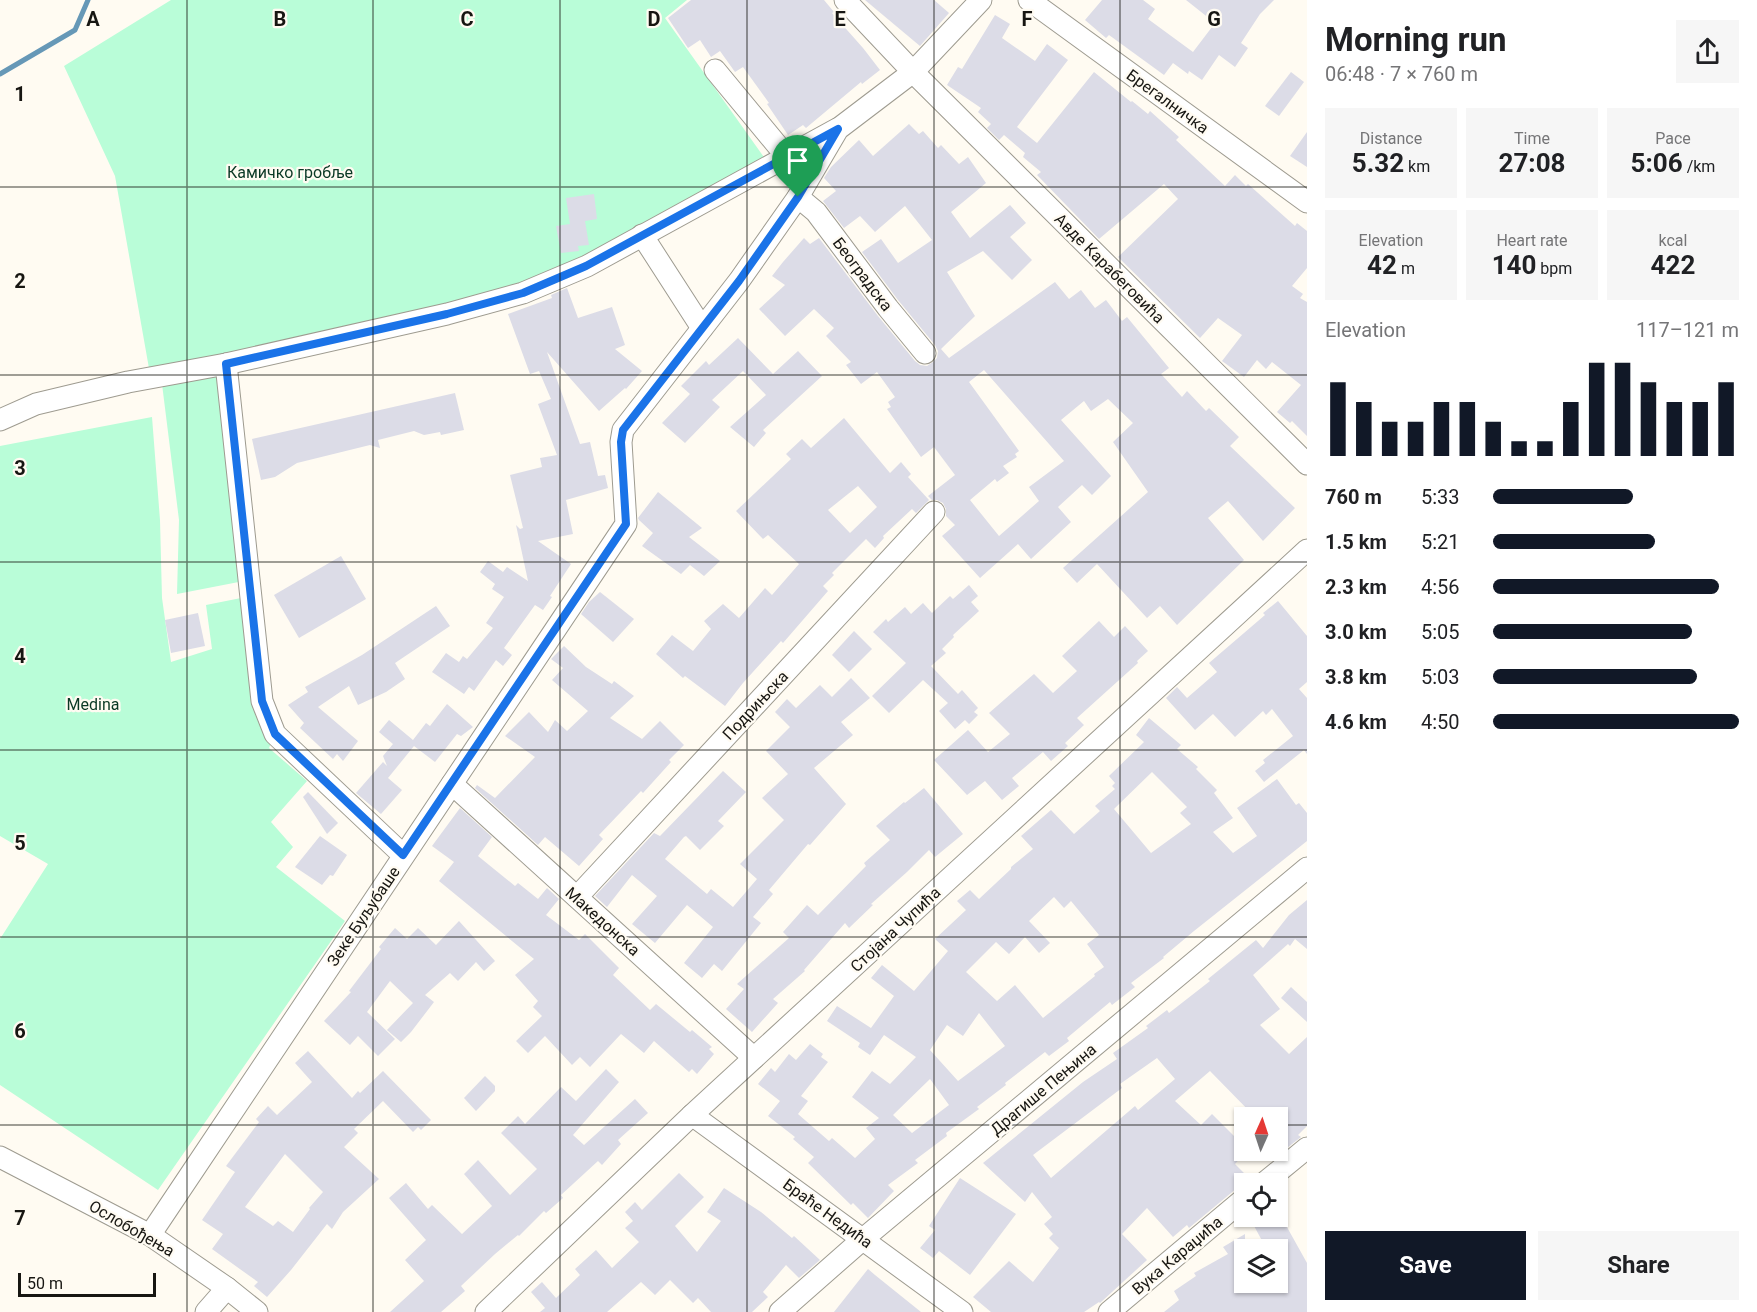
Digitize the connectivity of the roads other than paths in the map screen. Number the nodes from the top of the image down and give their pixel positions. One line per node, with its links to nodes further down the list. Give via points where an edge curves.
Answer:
1 (845, 0): 5 (street, Авде Карабеговића)
2 (981, 0): 5 (street, Зеке Буљубаше)
3 (1029, 0): 9 (street, Брегалничка)
4 (715, 70): 7 (street)
5 (914, 72): 6 (street, Зеке Буљубаше); 15 (street, Авде Карабеговића)
6 (838, 129): 7 (street); 8 (street, Зеке Буљубаше)
7 (787, 156): 10 (street)
8 (798, 197): 11 (street, Зеке Буљубаше); 12 (street, Београдска, via 816,212)
9 (1307, 202)
10 (642, 235): 11 (street); 13 (street, via 586,266 523,293)
11 (702, 328): 18 (street, Зеке Буљубаше, via 623,430 626,524)
12 (925, 353)
13 (226, 364): 14 (street, via 36,404); 19 (street, via 262,701 275,734)
14 (0, 420)
15 (1307, 464)
16 (934, 512): 21 (street, Подрињска)
17 (1307, 550): 22 (street, Стојана Чупића)
18 (452, 784): 19 (street, Зеке Буљубаше); 21 (street, Македонска)
19 (403, 855): 28 (street, Зеке Буљубаше)
20 (1307, 868): 29 (street, Драгише Пењина)
21 (577, 897): 22 (street, Македонска)
22 (754, 1058): 23 (street, Стојана Чупића)
23 (692, 1115): 29 (street, Браће Недића); 33 (street, Стојана Чупића)
24 (1307, 1148): 26 (street)
25 (0, 1157): 28 (street, Ослобођења)
26 (1276, 1173)
27 (1234, 1207): 36 (street, Вука Караџића)
28 (150, 1235): 30 (street, Ослобођења)
29 (863, 1239): 34 (street, Драгише Пењина); 35 (street, Браће Недића)
30 (227, 1288): 31 (street); 32 (street, Ослобођења)
31 (206, 1312)
32 (257, 1312)
33 (486, 1312)
34 (780, 1312)
35 (962, 1312)
36 (1109, 1312)

